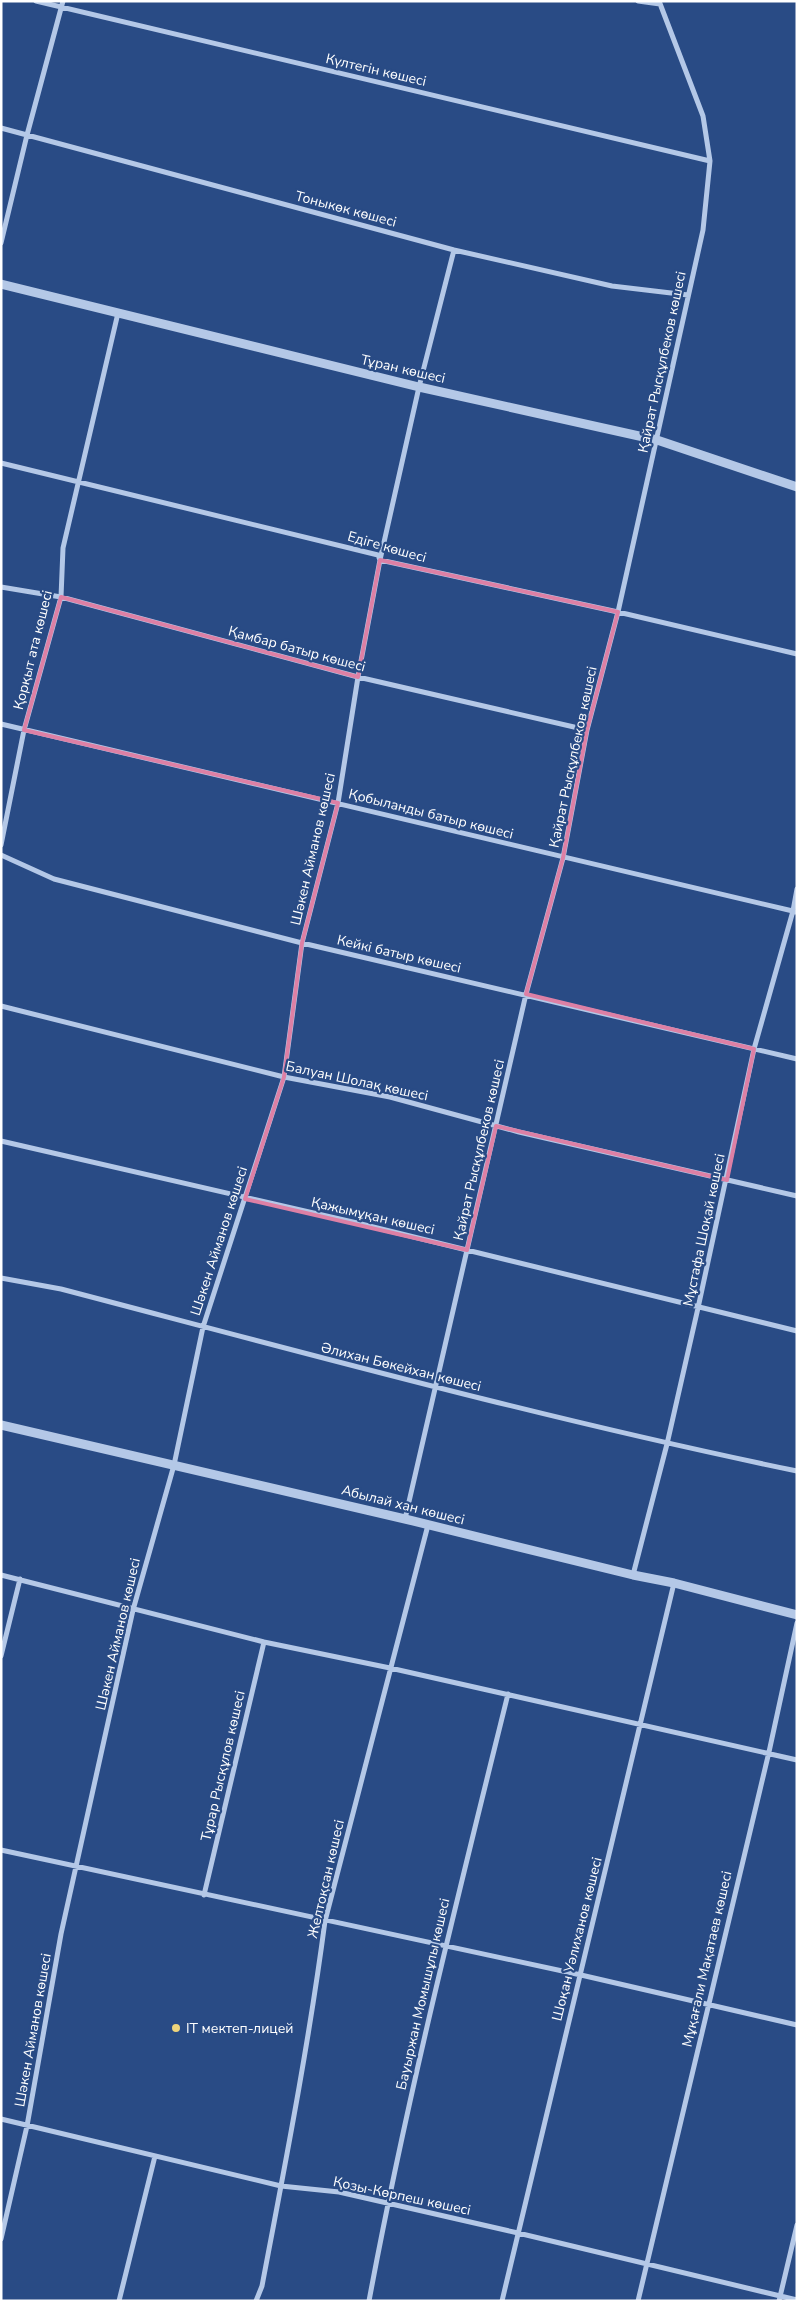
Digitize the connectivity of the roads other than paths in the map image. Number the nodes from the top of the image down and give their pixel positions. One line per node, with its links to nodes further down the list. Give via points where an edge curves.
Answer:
1 (36, 1): 4 (street, Күлтегін көшесі)
2 (638, 1): 3 (street)
3 (659, 2): 7 (street, Қайрат Рысқұлбеков көшесі, via 703,116)
4 (63, 4): 6 (street); 7 (street, Күлтегін көшесі)
5 (1, 128): 6 (street, Тоныкөк көшесі)
6 (27, 135): 8 (street); 9 (street, Тоныкөк көшесі)
7 (710, 161): 11 (street, Қайрат Рысқұлбеков көшесі, via 704,230)
8 (1, 243)
9 (454, 250): 11 (street, Тоныкөк көшесі, via 612,286); 13 (street, Шәкен Айманов көшесі)
10 (1, 284): 12 (street, Тұран көшесі)
11 (688, 295): 14 (street, Қайрат Рысқұлбеков көшесі)
12 (118, 313): 13 (street, Тұран көшесі); 16 (street, Қорқыт ата көшесі)
13 (419, 387): 14 (street, Тұран көшесі); 18 (street, Шәкен Айманов көшесі)
14 (656, 440): 17 (street, Тұран көшесі); 21 (street, Қайрат Рысқұлбеков көшесі)
15 (1, 463): 16 (street, Едіге көшесі)
16 (78, 481): 18 (street, Едіге көшесі, via 378,555); 20 (street, Қорқыт ата көшесі, via 63,548)
17 (797, 487)
18 (380, 560): 21 (street, Едіге көшесі); 23 (street, Шәкен Айманов көшесі)
19 (1, 587): 20 (street, Қамбар батыр көшесі)
20 (61, 597): 23 (street, Қамбар батыр көшесі); 25 (street, Қорқыт ата көшесі)
21 (618, 612): 22 (street, Едіге көшесі); 26 (street, Қайрат Рысқұлбеков көшесі)
22 (797, 654)
23 (358, 677): 26 (street, Қамбар батыр көшесі); 27 (street, Шәкен Айманов көшесі)
24 (1, 724): 25 (street, Қобыланды батыр көшесі)
25 (24, 730): 27 (street, Қобыланды батыр көшесі); 28 (street, Қорқыт ата көшесі)
26 (587, 730): 30 (street, Қайрат Рысқұлбеков көшесі)
27 (338, 802): 30 (street, Қобыланды батыр көшесі); 33 (street, Шәкен Айманов көшесі)
28 (1, 846)
29 (1, 856): 33 (street, Кейкі батыр көшесі, via 54,879)
30 (563, 858): 32 (street, Қобыланды батыр көшесі); 34 (street, Қайрат Рысқұлбеков көшесі)
31 (797, 889): 32 (street, Мұстафа Шоқай көшесі)
32 (795, 911): 36 (street, Мұстафа Шоқай көшесі)
33 (302, 943): 34 (street, Кейкі батыр көшесі); 38 (street, Шәкен Айманов көшесі)
34 (526, 994): 36 (street, Кейкі батыр көшесі); 39 (street, Қайрат Рысқұлбеков көшесі)
35 (1, 1006): 38 (street, Балуан Шолақ көшесі)
36 (754, 1049): 37 (street, Кейкі батыр көшесі); 41 (street, Мұстафа Шоқай көшесі)
37 (797, 1058)
38 (284, 1077): 39 (street, Балуан Шолақ көшесі, via 390,1096); 43 (street, Шәкен Айманов көшесі)
39 (496, 1126): 41 (street, Балуан Шолақ көшесі); 44 (street, Қайрат Рысқұлбеков көшесі)
40 (1, 1141): 43 (street, Қажымұқан көшесі)
41 (727, 1180): 42 (street, Балуан Шолақ көшесі); 46 (street, Мұстафа Шоқай көшесі)
42 (797, 1196)
43 (245, 1199): 44 (street, Қажымұқан көшесі, via 357,1222); 47 (street, Шәкен Айманов көшесі)
44 (468, 1250): 46 (street, Қажымұқан көшесі); 49 (street, Қайрат Рысқұлбеков көшесі)
45 (1, 1278): 47 (street, Әлихан Бөкейхан көшесі, via 61,1289)
46 (698, 1308): 48 (street, Қажымұқан көшесі); 51 (street, Мұстафа Шоқай көшесі)
47 (203, 1327): 49 (street, Әлихан Бөкейхан көшесі); 52 (street, Шәкен Айманов көшесі)
48 (797, 1331)
49 (436, 1388): 51 (street, Әлихан Бөкейхан көшесі); 54 (street, Қайрат Рысқұлбеков көшесі)
50 (1, 1425): 52 (street, Абылай хан көшесі)
51 (667, 1444): 53 (street, Әлихан Бөкейхан көшесі); 57 (street, Мұстафа Шоқай көшесі)
52 (174, 1465): 54 (street, Абылай хан көшесі); 60 (street, Шәкен Айманов көшесі)
53 (797, 1471)
54 (405, 1518): 55 (street, Абылай хан көшесі)
55 (428, 1525): 57 (street, Абылай хан көшесі); 65 (street, Желтоқсан көшесі)
56 (1, 1575): 58 (street)
57 (633, 1575): 59 (street, Абылай хан көшесі)
58 (20, 1579): 60 (street); 64 (street)
59 (674, 1583): 61 (street, Абылай хан көшесі); 67 (street, Шоқан Уәлиханов көшесі)
60 (133, 1610): 63 (street); 71 (street, Шәкен Айманов көшесі)
61 (797, 1616)
62 (797, 1623): 68 (street, Мұқағали Мақатаев көшесі)
63 (264, 1642): 65 (street); 72 (street, Тұрар Рысқұлов көшесі)
64 (1, 1656)
65 (390, 1668): 66 (street); 73 (street, Желтоқсан көшесі)
66 (508, 1694): 67 (street); 74 (street, Бауыржан Момышұлы көшесі)
67 (640, 1724): 68 (street); 75 (street, Шоқан Уәлиханов көшесі)
68 (768, 1752): 69 (street); 76 (street, Мұқағали Мақатаев көшесі)
69 (797, 1760)
70 (1, 1850): 71 (street)
71 (77, 1868): 72 (street); 79 (street, Шәкен Айманов көшесі, via 61,1934)
72 (204, 1895): 73 (street)
73 (325, 1921): 74 (street); 81 (street, Желтоқсан көшесі, via 317,1985)
74 (445, 1946): 75 (street); 82 (street, Бауыржан Момышұлы көшесі)
75 (580, 1974): 76 (street); 84 (street, Шоқан Уәлиханов көшесі)
76 (707, 2006): 77 (street); 86 (street, Мұқағали Мақатаев көшесі)
77 (797, 2025)
78 (1, 2120): 79 (street, Қозы-Көрпеш көшесі)
79 (27, 2126): 80 (street, Қозы-Көрпеш көшесі); 85 (street, Шәкен Айманов көшесі)
80 (155, 2156): 81 (street, Қозы-Көрпеш көшесі); 89 (street)
81 (281, 2186): 82 (street, Қозы-Көрпеш көшесі, via 339,2192); 90 (street, Желтоқсан көшесі, via 262,2286)
82 (387, 2203): 84 (street, Қозы-Көрпеш көшесі); 91 (street, Бауыржан Момышұлы көшесі)
83 (797, 2226): 87 (street)
84 (518, 2232): 86 (street, Қозы-Көрпеш көшесі); 92 (street, Шоқан Уәлиханов көшесі)
85 (1, 2239)
86 (647, 2265): 87 (street, Қозы-Көрпеш көшесі); 93 (street, Мұқағали Мақатаев көшесі)
87 (780, 2298): 88 (street, Қозы-Көрпеш көшесі)
88 (797, 2300)
89 (119, 2301)
90 (256, 2301)
91 (369, 2301)
92 (502, 2301)
93 (638, 2301)

